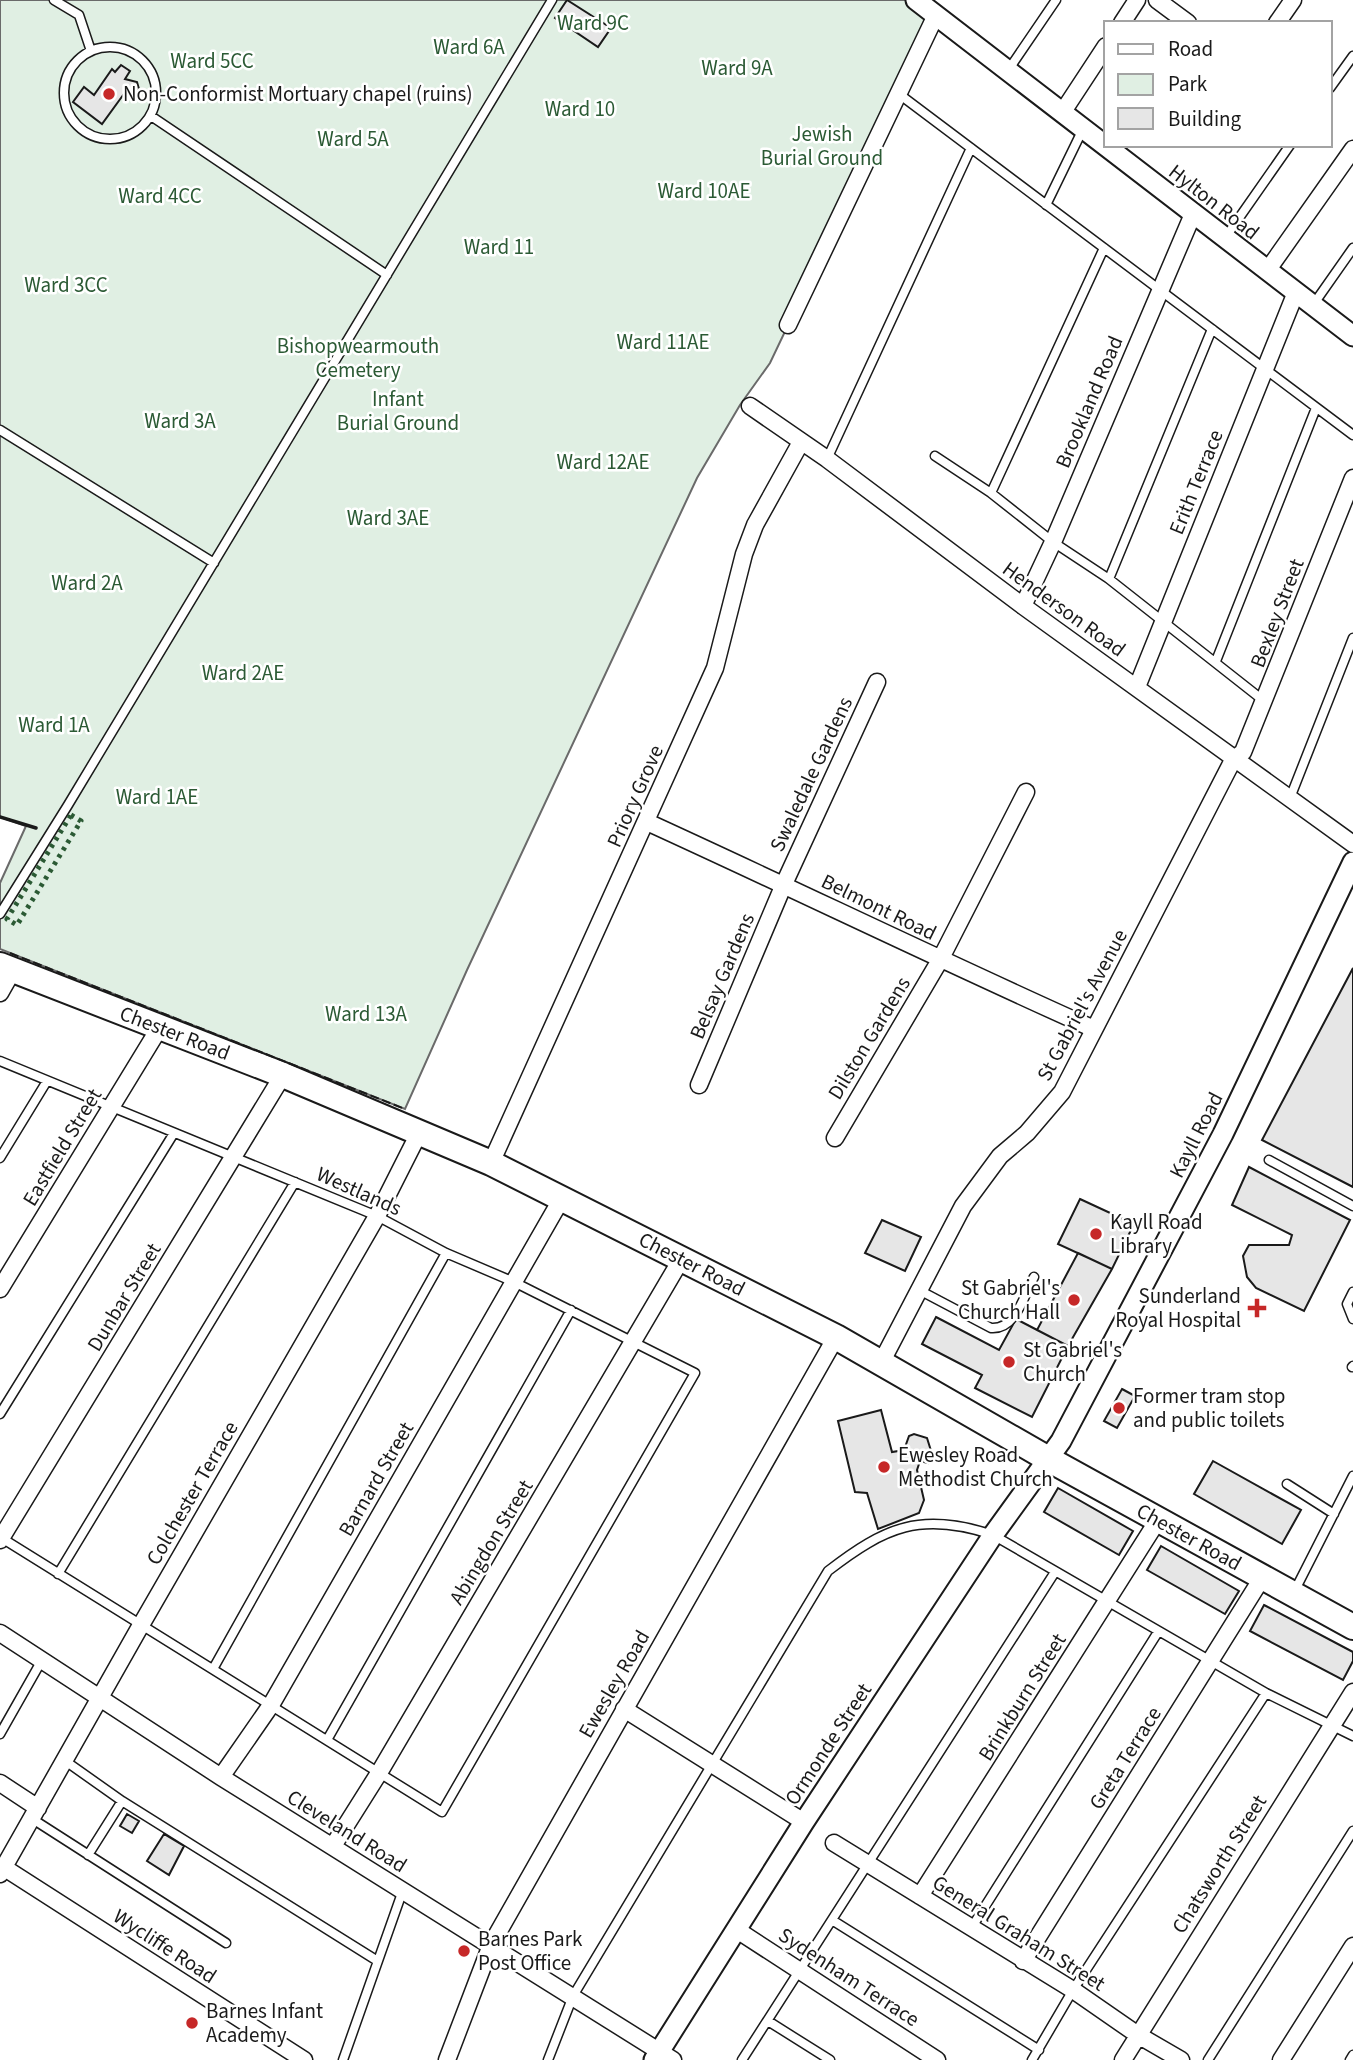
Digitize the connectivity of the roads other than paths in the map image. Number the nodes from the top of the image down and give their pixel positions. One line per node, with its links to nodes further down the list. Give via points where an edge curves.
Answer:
1 (54, 0): 13 (lane, via 79,15)
2 (552, 0): 32 (lane)
3 (916, 0): 8 (street, Hylton Road)
4 (1056, 0): 15 (lane)
5 (1137, 0): 9 (street)
6 (1157, 0): 10 (street)
7 (1293, 0): 11 (street)
8 (936, 15): 15 (street, Hylton Road); 17 (street)
9 (1123, 21)
10 (1185, 21)
11 (1277, 21)
12 (1104, 49): 18 (street)
13 (91, 51): 19 (lane, via 117,47 143,60 156,87); 19 (lane, via 67,76 65,99 74,121 85,132 114,139 135,132)
14 (1353, 56): 16 (lane)
15 (1007, 72): 18 (street, Hylton Road)
16 (1332, 85)
17 (899, 94): 24 (lane); 36 (street)
18 (1062, 113): 20 (street, Hylton Road)
19 (151, 116): 32 (lane)
20 (1083, 129): 21 (street, Hylton Road); 26 (lane)
21 (1104, 145)
22 (1106, 147): 27 (street, Hylton Road)
23 (1289, 147): 28 (lane)
24 (971, 148): 26 (lane); 46 (lane)
25 (1353, 149): 31 (street)
26 (1046, 205): 29 (lane)
27 (1193, 214): 28 (street, Hylton Road); 33 (street, Brookland Road)
28 (1225, 238): 31 (street, Hylton Road)
29 (1104, 248): 33 (lane); 48 (lane)
30 (1353, 248): 35 (lane)
31 (1267, 271): 34 (street, Hylton Road)
32 (387, 275): 50 (lane)
33 (1160, 290): 37 (lane); 49 (street, Brookland Road)
34 (1296, 292): 35 (street, Hylton Road); 39 (street, Erith Terrace)
35 (1313, 305): 38 (street, Hylton Road)
36 (788, 325)
37 (1212, 329): 39 (lane); 51 (lane)
38 (1353, 336)
39 (1264, 368): 41 (lane); 53 (street, Erith Terrace)
40 (750, 406): 44 (street, Henderson Road)
41 (1316, 408): 43 (lane); 55 (lane)
42 (0, 430): 50 (lane)
43 (1353, 435)
44 (800, 442): 46 (street, Henderson Road); 62 (street, Priory Grove, via 755,526 715,668)
45 (935, 456): 48 (lane)
46 (827, 459): 52 (street, Henderson Road)
47 (1353, 478): 58 (street, Bexley Street)
48 (991, 493): 49 (lane)
49 (1053, 542): 51 (lane); 52 (street, Brookland Road)
50 (214, 563): 66 (lane)
51 (1109, 579): 53 (lane)
52 (1023, 606): 57 (street, Henderson Road)
53 (1164, 621): 55 (lane); 57 (street, Erith Terrace)
54 (1353, 638): 61 (lane)
55 (1216, 661): 58 (lane)
56 (877, 682): 65 (street, Swaledale Gardens)
57 (1137, 687): 59 (street, Henderson Road)
58 (1265, 701): 59 (street, Bexley Street, via 1243,752)
59 (1233, 760): 61 (street, Henderson Road); 71 (street, St Gabriel's Avenue)
60 (1026, 792): 67 (street, Dilston Gardens)
61 (1290, 798): 63 (street, Henderson Road)
62 (647, 821): 65 (street, Belmont Road); 83 (street, Priory Grove)
63 (1353, 844)
64 (1353, 862): 101 (street, Kayll Road, via 1223,1134)
65 (784, 884): 67 (street, Belmont Road); 75 (street, Belsay Gardens)
66 (0, 914)
67 (940, 960): 71 (street, Belmont Road); 79 (street, Dilston Gardens)
68 (6, 968): 69 (street); 70 (main road, Chester Road)
69 (0, 993)
70 (160, 1027): 73 (main road, Chester Road); 76 (street, Eastfield Street)
71 (1094, 1029): 93 (street, St Gabriel's Avenue, via 1062,1092 1000,1156 963,1206)
72 (0, 1061): 74 (lane, Westlands)
73 (283, 1075): 78 (main road, Chester Road); 80 (street, Dunbar Street)
74 (47, 1081): 76 (lane, Westlands); 81 (lane)
75 (699, 1085)
76 (112, 1107): 77 (lane, Westlands); 92 (street, Eastfield Street)
77 (174, 1133): 80 (lane, Westlands); 100 (lane)
78 (419, 1133): 83 (main road, Chester Road); 87 (street, Colchester Terrace)
79 (835, 1138)
80 (234, 1157): 84 (lane, Westlands); 107 (street, Dunbar Street)
81 (0, 1158)
82 (1269, 1160): 86 (lane)
83 (491, 1163): 85 (main road, Chester Road)
84 (295, 1182): 87 (lane, Westlands); 109 (lane)
85 (562, 1198): 89 (main road, Chester Road); 91 (street, Barnard Street)
86 (1353, 1206)
87 (377, 1216): 88 (lane, Westlands); 113 (street, Colchester Terrace)
88 (446, 1253): 91 (lane, Westlands); 119 (lane)
89 (682, 1258): 97 (main road, Chester Road); 98 (street, Abingdon Street)
90 (1034, 1277): 93 (lane, via 1013,1319 998,1329)
91 (514, 1282): 95 (lane, Westlands); 123 (street, Barnard Street)
92 (0, 1290)
93 (919, 1290): 99 (street, St Gabriel's Avenue)
94 (1353, 1292): 96 (lane, via 1347,1304)
95 (571, 1310): 98 (lane, Westlands); 130 (lane)
96 (1353, 1319)
97 (836, 1336): 99 (main road, Chester Road); 124 (street, Ewesley Road)
98 (634, 1342): 133 (street, Abingdon Street); 133 (lane, Westlands, via 695,1373 442,1812)
99 (881, 1363): 101 (main road, Chester Road)
100 (0, 1414)
101 (1050, 1460): 105 (main road, Chester Road); 106 (street, Ormonde Street)
102 (1353, 1476): 104 (lane)
103 (1287, 1484): 104 (lane)
104 (1334, 1514): 111 (lane)
105 (1158, 1520): 110 (main road, Chester Road); 112 (street, Brinkburn Street)
106 (993, 1535): 108 (lane); 132 (lane, via 929,1522 875,1537 828,1571); 138 (street, Ormonde Street)
107 (0, 1538): 109 (lane)
108 (1055, 1572): 112 (lane); 143 (lane)
109 (58, 1574): 113 (lane)
110 (1262, 1578): 111 (main road, Chester Road); 118 (street, Greta Terrace)
111 (1293, 1594): 114 (main road, Chester Road)
112 (1108, 1601): 115 (lane); 146 (street, Brinkburn Street)
113 (141, 1625): 119 (lane); 122 (street, Colchester Terrace)
114 (1353, 1627)
115 (1158, 1632): 118 (lane); 148 (lane)
116 (0, 1633): 117 (street, Cleveland Road)
117 (42, 1660): 122 (street, Cleveland Road); 126 (lane)
118 (1211, 1660): 121 (lane); 154 (street, Greta Terrace)
119 (213, 1670): 123 (lane)
120 (1353, 1692): 127 (street, Chatsworth Street)
121 (1266, 1693): 127 (lane); 156 (lane)
122 (100, 1699): 131 (street, Colchester Terrace); 134 (street, Cleveland Road)
123 (271, 1705): 130 (lane); 134 (street, Barnard Street)
124 (624, 1709): 132 (street); 151 (street, Ewesley Road)
125 (0, 1715): 126 (lane)
126 (9, 1721): 128 (lane)
127 (1331, 1724): 129 (lane); 159 (street, Chatsworth Street)
128 (0, 1734)
129 (1353, 1736)
130 (327, 1740): 133 (lane)
131 (64, 1760): 136 (lane); 137 (street, Colchester Terrace)
132 (713, 1765): 138 (street); 157 (lane)
133 (379, 1773): 141 (street, Abingdon Street)
134 (221, 1777): 141 (street, Cleveland Road)
135 (0, 1783): 137 (street)
136 (122, 1801): 142 (lane); 153 (lane)
137 (34, 1813): 142 (lane); 144 (street, Colchester Terrace)
138 (804, 1822): 149 (street, Ormonde Street)
139 (1353, 1831): 173 (lane)
140 (834, 1843): 143 (street, General Graham Street)
141 (333, 1846): 145 (street, Cleveland Road)
142 (88, 1855): 150 (lane)
143 (868, 1863): 146 (street, General Graham Street); 147 (lane)
144 (2, 1870): 163 (street, Wycliffe Road)
145 (402, 1890): 151 (street, Cleveland Road); 153 (lane)
146 (920, 1896): 148 (street, General Graham Street)
147 (832, 1920): 155 (lane); 160 (lane)
148 (972, 1927): 154 (street, General Graham Street)
149 (737, 1930): 155 (street, Sydenham Terrace); 162 (street, Ormonde Street)
150 (226, 1943)
151 (491, 1944): 157 (street, Cleveland Road); 165 (street, Ewesley Road)
152 (1353, 1946): 174 (street)
153 (376, 1960): 164 (lane)
154 (1023, 1961): 156 (street, General Graham Street)
155 (801, 1971): 158 (lane); 169 (street, Sydenham Terrace)
156 (1073, 1990): 159 (street, General Graham Street); 160 (lane)
157 (573, 1996): 162 (street, Cleveland Road); 166 (lane)
158 (768, 2021): 167 (lane); 168 (lane)
159 (1138, 2035): 171 (street, Chatsworth Street); 172 (street, General Graham Street)
160 (1039, 2050): 170 (lane)
161 (1353, 2055): 175 (lane)
162 (662, 2057)
163 (304, 2060)
164 (343, 2060)
165 (447, 2060)
166 (548, 2060)
167 (742, 2060)
168 (830, 2060)
169 (937, 2060)
170 (1032, 2060)
171 (1123, 2060)
172 (1181, 2060)
173 (1208, 2060)
174 (1281, 2060)
175 (1350, 2060)

